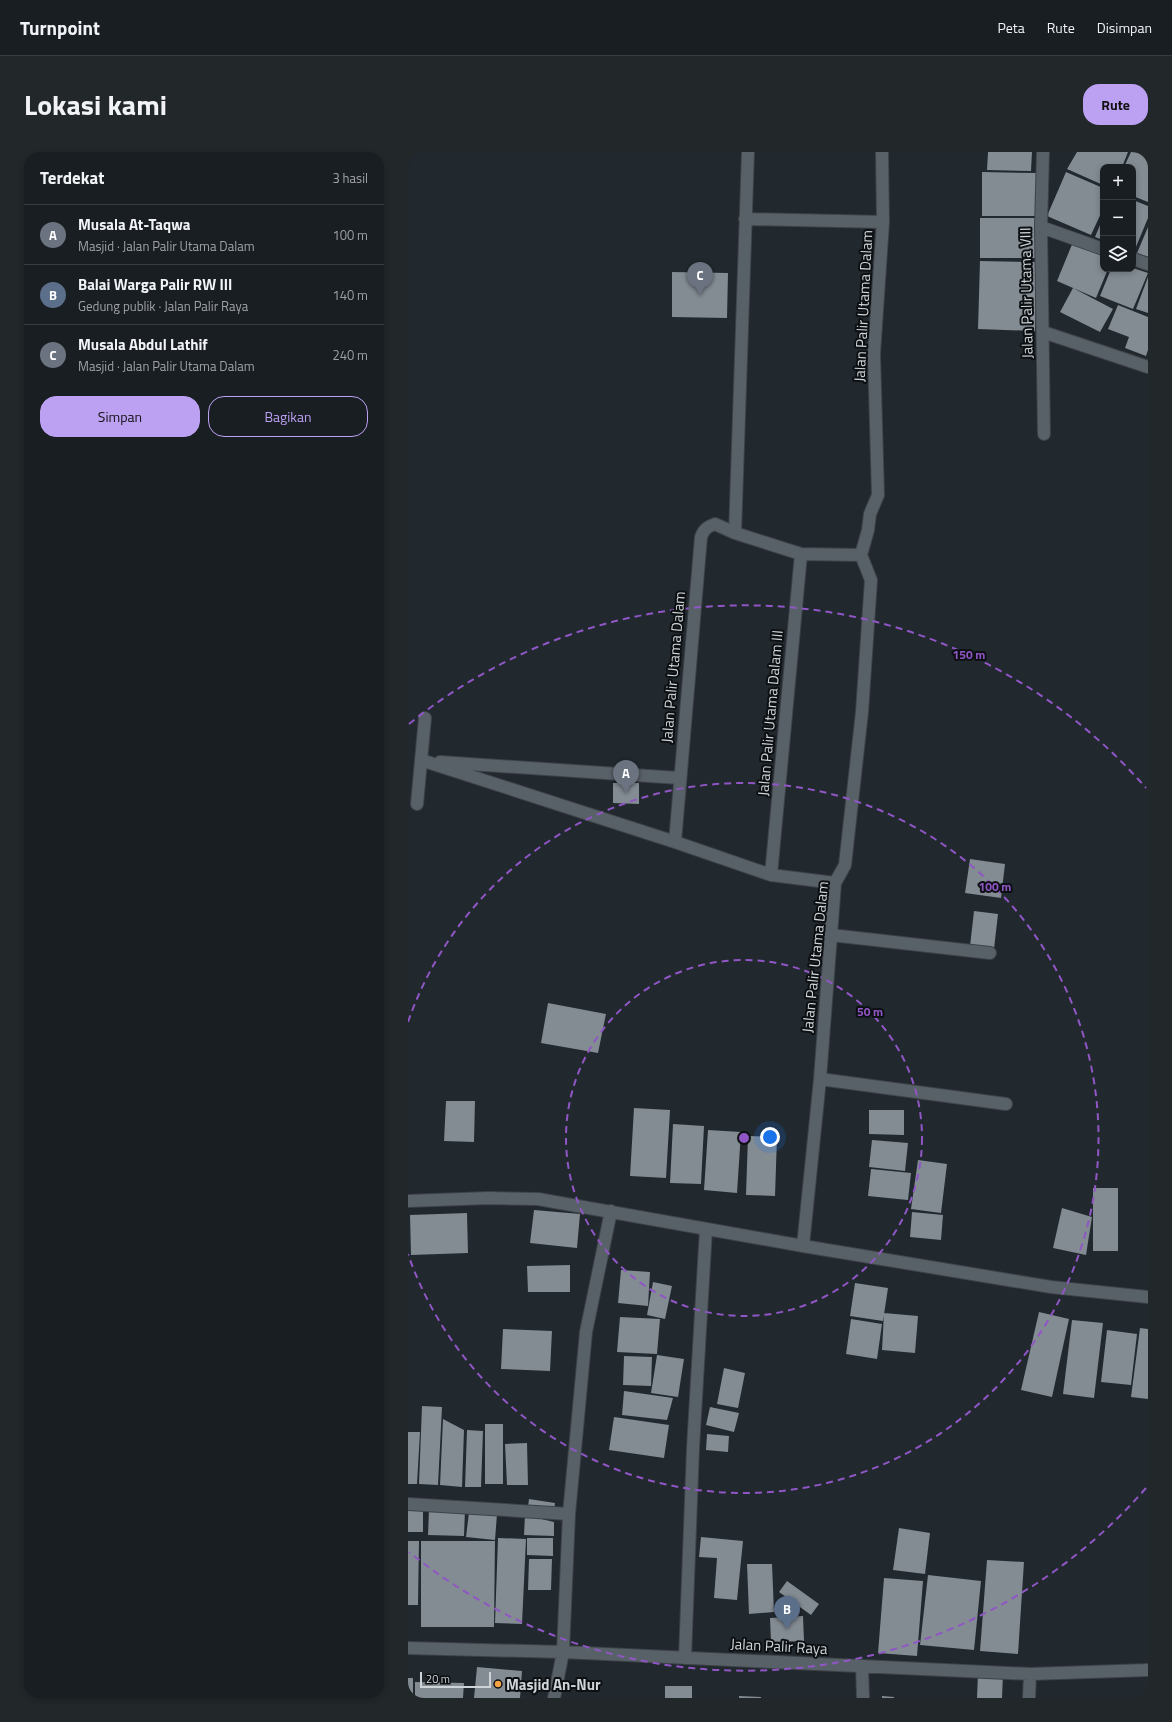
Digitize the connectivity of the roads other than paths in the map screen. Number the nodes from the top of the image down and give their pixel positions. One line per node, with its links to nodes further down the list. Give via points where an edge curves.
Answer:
1 (748, 152): 4 (street)
2 (882, 152): 5 (street, Jalan Palir Utama Dalam)
3 (1043, 152): 6 (street, Jalan Palir Utama VIII)
4 (745, 219): 5 (street); 13 (street)
5 (883, 222): 15 (street, Jalan Palir Utama Dalam, via 874,354 878,495 870,514)
6 (1041, 227): 7 (street); 10 (street, Jalan Palir Utama VIII)
7 (1100, 248)
8 (1136, 260): 9 (street)
9 (1148, 264)
10 (1043, 332): 11 (street); 12 (street, Jalan Palir Utama VIII)
11 (1148, 365)
12 (1044, 434)
13 (735, 533): 14 (street, Jalan Palir Utama Dalam); 18 (street, Jalan Palir Utama Dalam, via 715,524 707,527 701,537)
14 (801, 554): 15 (street, Jalan Palir Utama Dalam); 21 (street, Jalan Palir Utama Dalam III)
15 (861, 555): 22 (street, Jalan Palir Utama Dalam, via 871,580 862,712 845,865)
16 (425, 718): 17 (street)
17 (421, 760): 18 (street); 19 (street); 20 (street)
18 (679, 778): 20 (street, Jalan Palir Utama Dalam)
19 (417, 804)
20 (675, 842): 21 (street)
21 (771, 875): 22 (street)
22 (835, 883): 23 (street, Jalan Palir Utama Dalam)
23 (831, 935): 24 (street); 25 (street, Jalan Palir Utama Dalam)
24 (990, 953)
25 (820, 1079): 26 (street); 30 (street, Jalan Palir Utama Dalam)
26 (1006, 1104)
27 (408, 1201): 28 (street, via 538,1199)
28 (611, 1211): 29 (street); 33 (street, via 586,1332)
29 (706, 1230): 30 (street); 36 (street, via 693,1448)
30 (804, 1246): 31 (street, via 1050,1287)
31 (1148, 1297)
32 (408, 1504): 33 (street)
33 (569, 1514): 35 (street)
34 (408, 1648): 35 (street, Jalan Palir Raya)
35 (563, 1652): 36 (street, Jalan Palir Raya); 40 (street)
36 (685, 1658): 37 (street, Jalan Palir Raya)
37 (862, 1666): 39 (street, Jalan Palir Raya); 41 (street)
38 (1148, 1670): 39 (street, Jalan Palir Raya)
39 (1030, 1674): 42 (street)
40 (554, 1698)
41 (863, 1698)
42 (1028, 1698)

